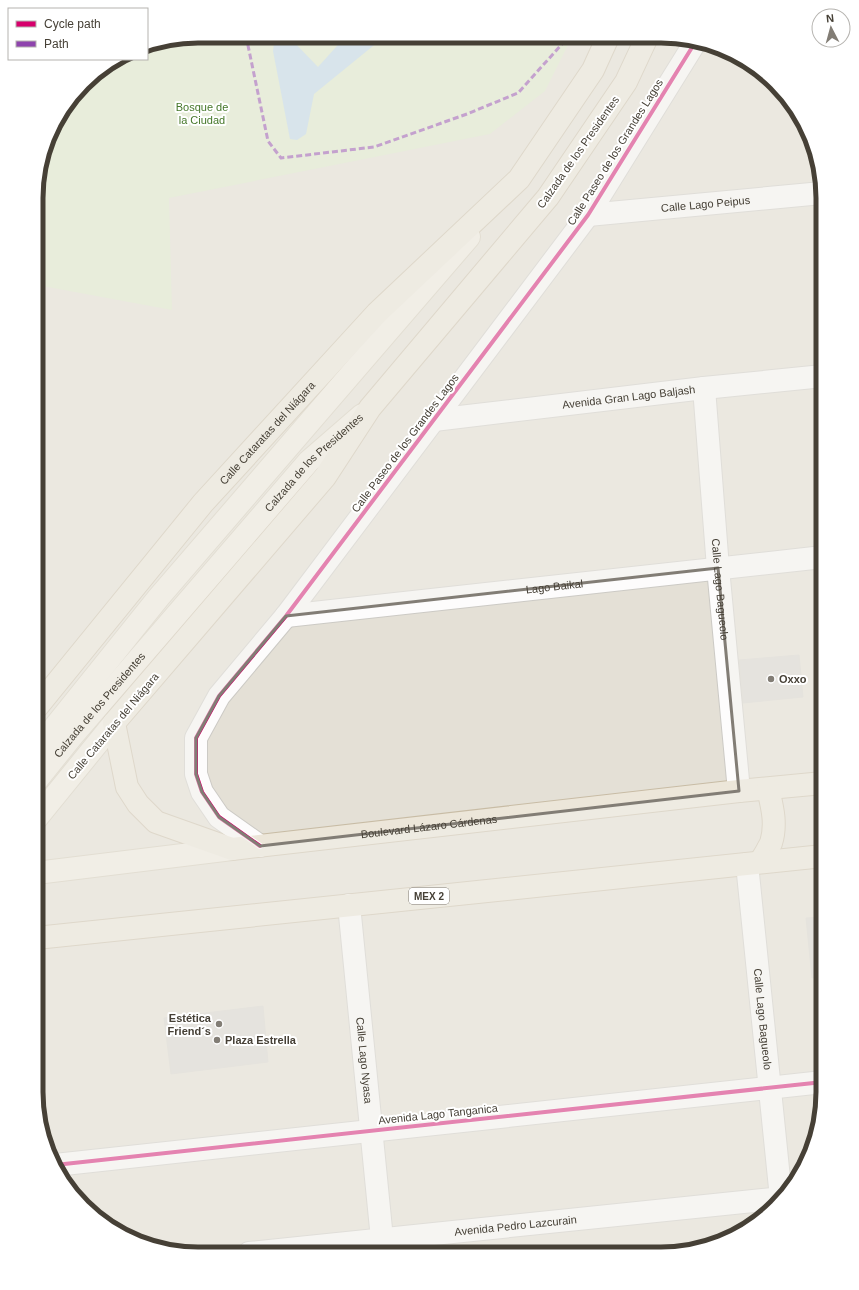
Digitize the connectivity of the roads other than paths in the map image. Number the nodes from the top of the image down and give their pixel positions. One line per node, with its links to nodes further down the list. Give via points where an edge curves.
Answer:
1 (605, 43): 4 (highway, Calzada de los Presidentes, via 593,70)
2 (644, 43): 9 (highway, Calzada de los Presidentes, via 626,82 548,197)
3 (693, 46): 6 (street, Calle Paseo de los Grandes Lagos)
4 (519, 179): 14 (highway, Calle Cataratas del Niágara, via 377,313 203,503); 16 (main road, Calzada de los Presidentes, via 159,597)
5 (816, 194): 6 (street, Calle Lago Peipus)
6 (588, 215): 10 (street, Calle Paseo de los Grandes Lagos)
7 (816, 377): 8 (street, Avenida Gran Lago Baljash)
8 (704, 388): 10 (street, Avenida Gran Lago Baljash); 12 (street, Calle Lago Bagueolo)
9 (370, 408): 15 (highway, Calle Cataratas del Niágara, via 325,477); 17 (main road, Calzada de los Presidentes, via 309,461)
10 (434, 420): 13 (street, Calle Paseo de los Grandes Lagos)
11 (816, 558): 12 (street, Lago Baikal)
12 (718, 568): 13 (street, Lago Baikal); 20 (street, Calle Lago Bagueolo)
13 (286, 616): 22 (street, Calle Paseo de los Grandes Lagos, via 219,696 196,738 196,774 202,792 219,817)
14 (43, 700)
15 (114, 723): 21 (main road, Calle Cataratas del Niágara); 23 (highway, via 127,787 138,804 156,822)
16 (43, 740)
17 (43, 772)
18 (816, 784): 19 (highway, Boulevard Lázaro Cárdenas)
19 (768, 788): 20 (highway, Boulevard Lázaro Cárdenas); 25 (highway, via 774,828 771,843)
20 (739, 791): 22 (highway, Boulevard Lázaro Cárdenas)
21 (43, 810)
22 (260, 846): 23 (highway, Boulevard Lázaro Cárdenas)
23 (232, 850): 26 (main road, Boulevard Lázaro Cárdenas)
24 (816, 857): 25 (highway, MEX 2)
25 (754, 863): 27 (highway, MEX 2); 30 (street, Calle Lago Bagueolo)
26 (43, 872)
27 (349, 905): 28 (highway, MEX 2); 31 (street, Calle Lago Nyasa)
28 (43, 937)
29 (816, 1083): 30 (street, Avenida Lago Tanganica)
30 (770, 1087): 31 (street, Avenida Lago Tanganica); 33 (street, Calle Lago Bagueolo)
31 (371, 1130): 32 (street, Avenida Lago Tanganica); 35 (street, Calle Lago Nyasa)
32 (61, 1164)
33 (781, 1190)
34 (774, 1199): 36 (street, Avenida Pedro Lazcurain)
35 (382, 1239): 36 (street, Avenida Pedro Lazcurain); 37 (street, Avenida Pedro Lazcurain)
36 (434, 1244)
37 (306, 1247)

